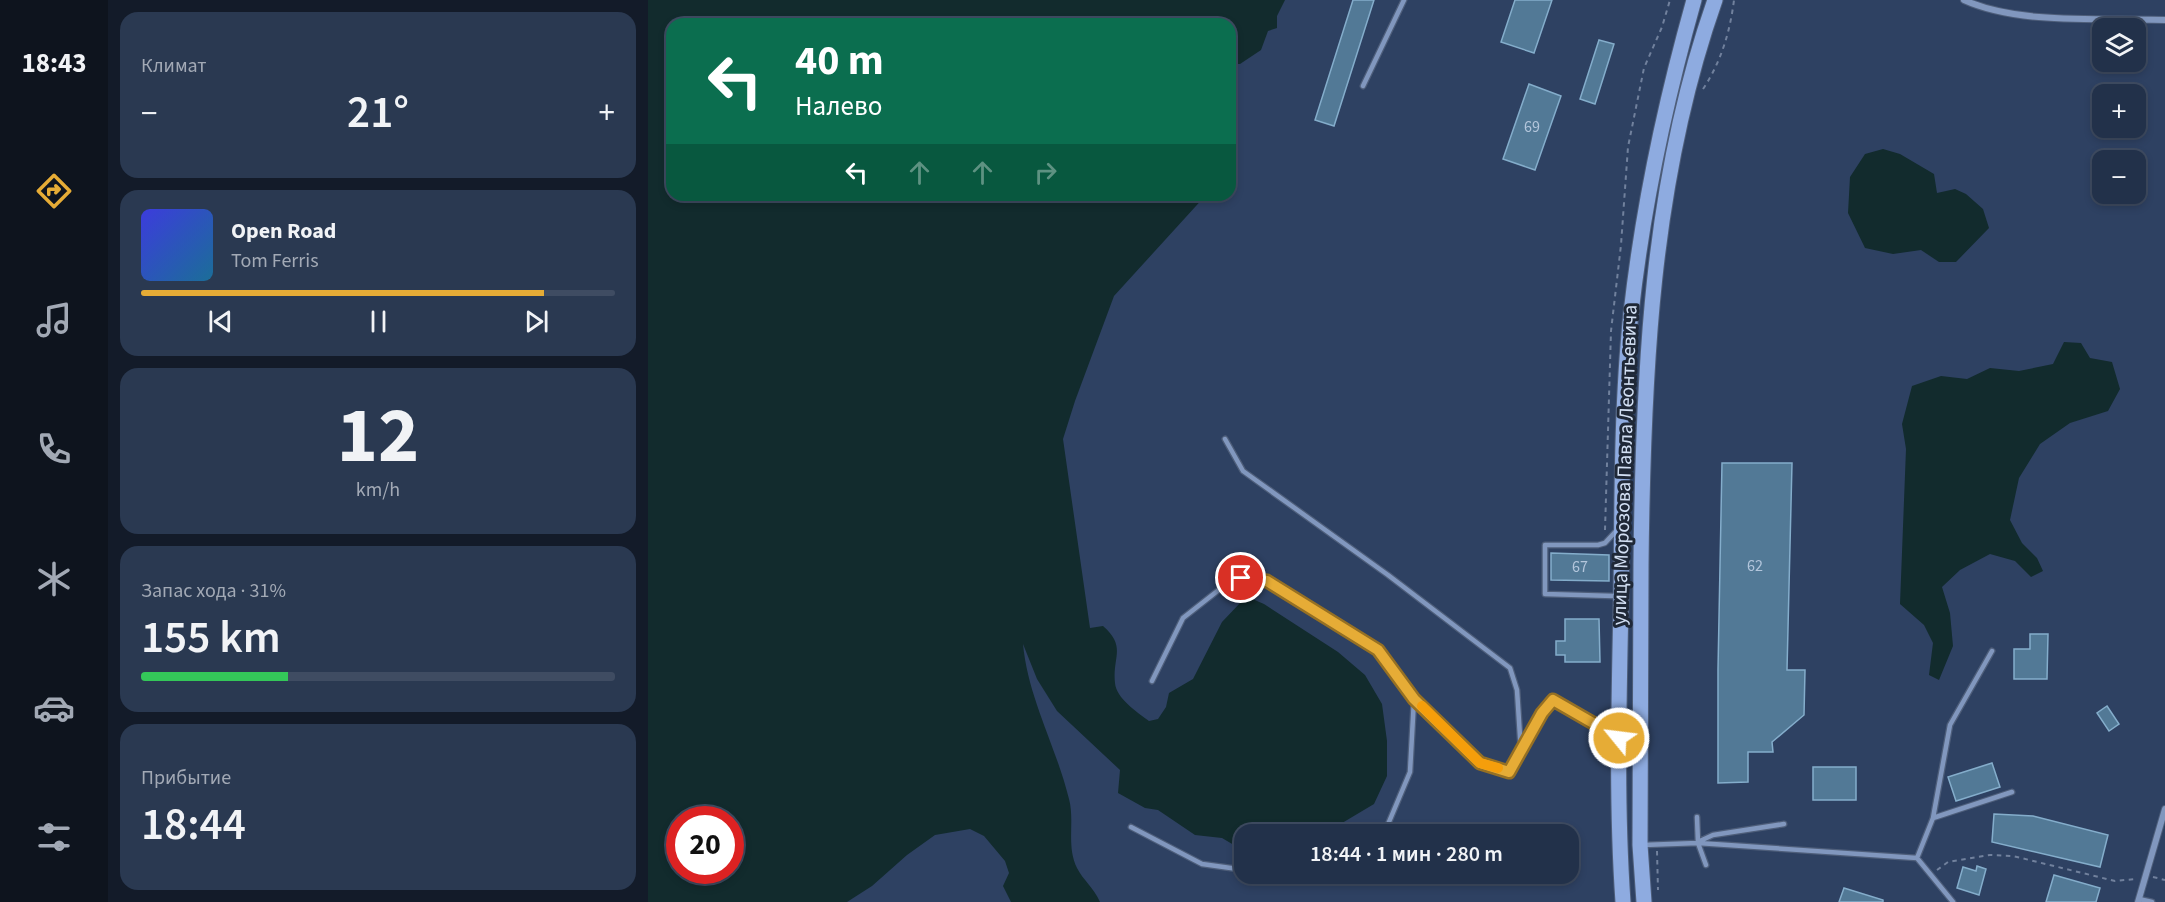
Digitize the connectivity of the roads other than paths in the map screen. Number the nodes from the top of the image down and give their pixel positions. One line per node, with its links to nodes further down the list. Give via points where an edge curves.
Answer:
1 (1404, 0): 6 (lane)
2 (1694, 0): 8 (main road, улица Морозова Павла Леонтьевича, via 1655,155 1636,271 1626,393)
3 (1715, 0): 23 (main road, улица Морозова Павла Леонтьевича, via 1681,123 1656,257 1650,315 1642,460)
4 (1964, 0): 5 (street, via 2025,17)
5 (2165, 20)
6 (1363, 86)
7 (1225, 439): 14 (lane, via 1243,471 1510,668 1516,690)
8 (1623, 524): 9 (main road, улица Морозова Павла Леонтьевича); 9 (lane, via 1598,545 1545,545 1545,594 1614,596)
9 (1621, 605): 13 (main road, улица Морозова Павла Леонтьевича)
10 (1992, 651): 18 (lane, via 1950,725)
11 (1152, 681): 12 (lane, via 1183,618 1241,578 1267,581 1378,650)
12 (1414, 699): 14 (lane, via 1480,763 1509,772); 19 (lane, via 1410,772)
13 (1619, 738): 14 (lane, via 1553,700); 28 (main road, улица Морозова Павла Леонтьевича)
14 (1521, 752)
15 (2012, 792): 18 (lane)
16 (2165, 809): 27 (street)
17 (1697, 818): 22 (lane)
18 (1933, 818): 24 (lane)
19 (1388, 824)
20 (1784, 824): 22 (lane, via 1713,835)
21 (1131, 827): 26 (lane, via 1202,864)
22 (1698, 843): 23 (lane); 24 (lane); 25 (lane)
23 (1640, 845): 29 (main road, улица Морозова Павла Леонтьевича)
24 (1917, 858): 30 (lane)
25 (1706, 865)
26 (1234, 868)
27 (2139, 900): 31 (lane)
28 (1623, 902)
29 (1644, 902)
30 (1953, 902)
31 (2152, 902)

